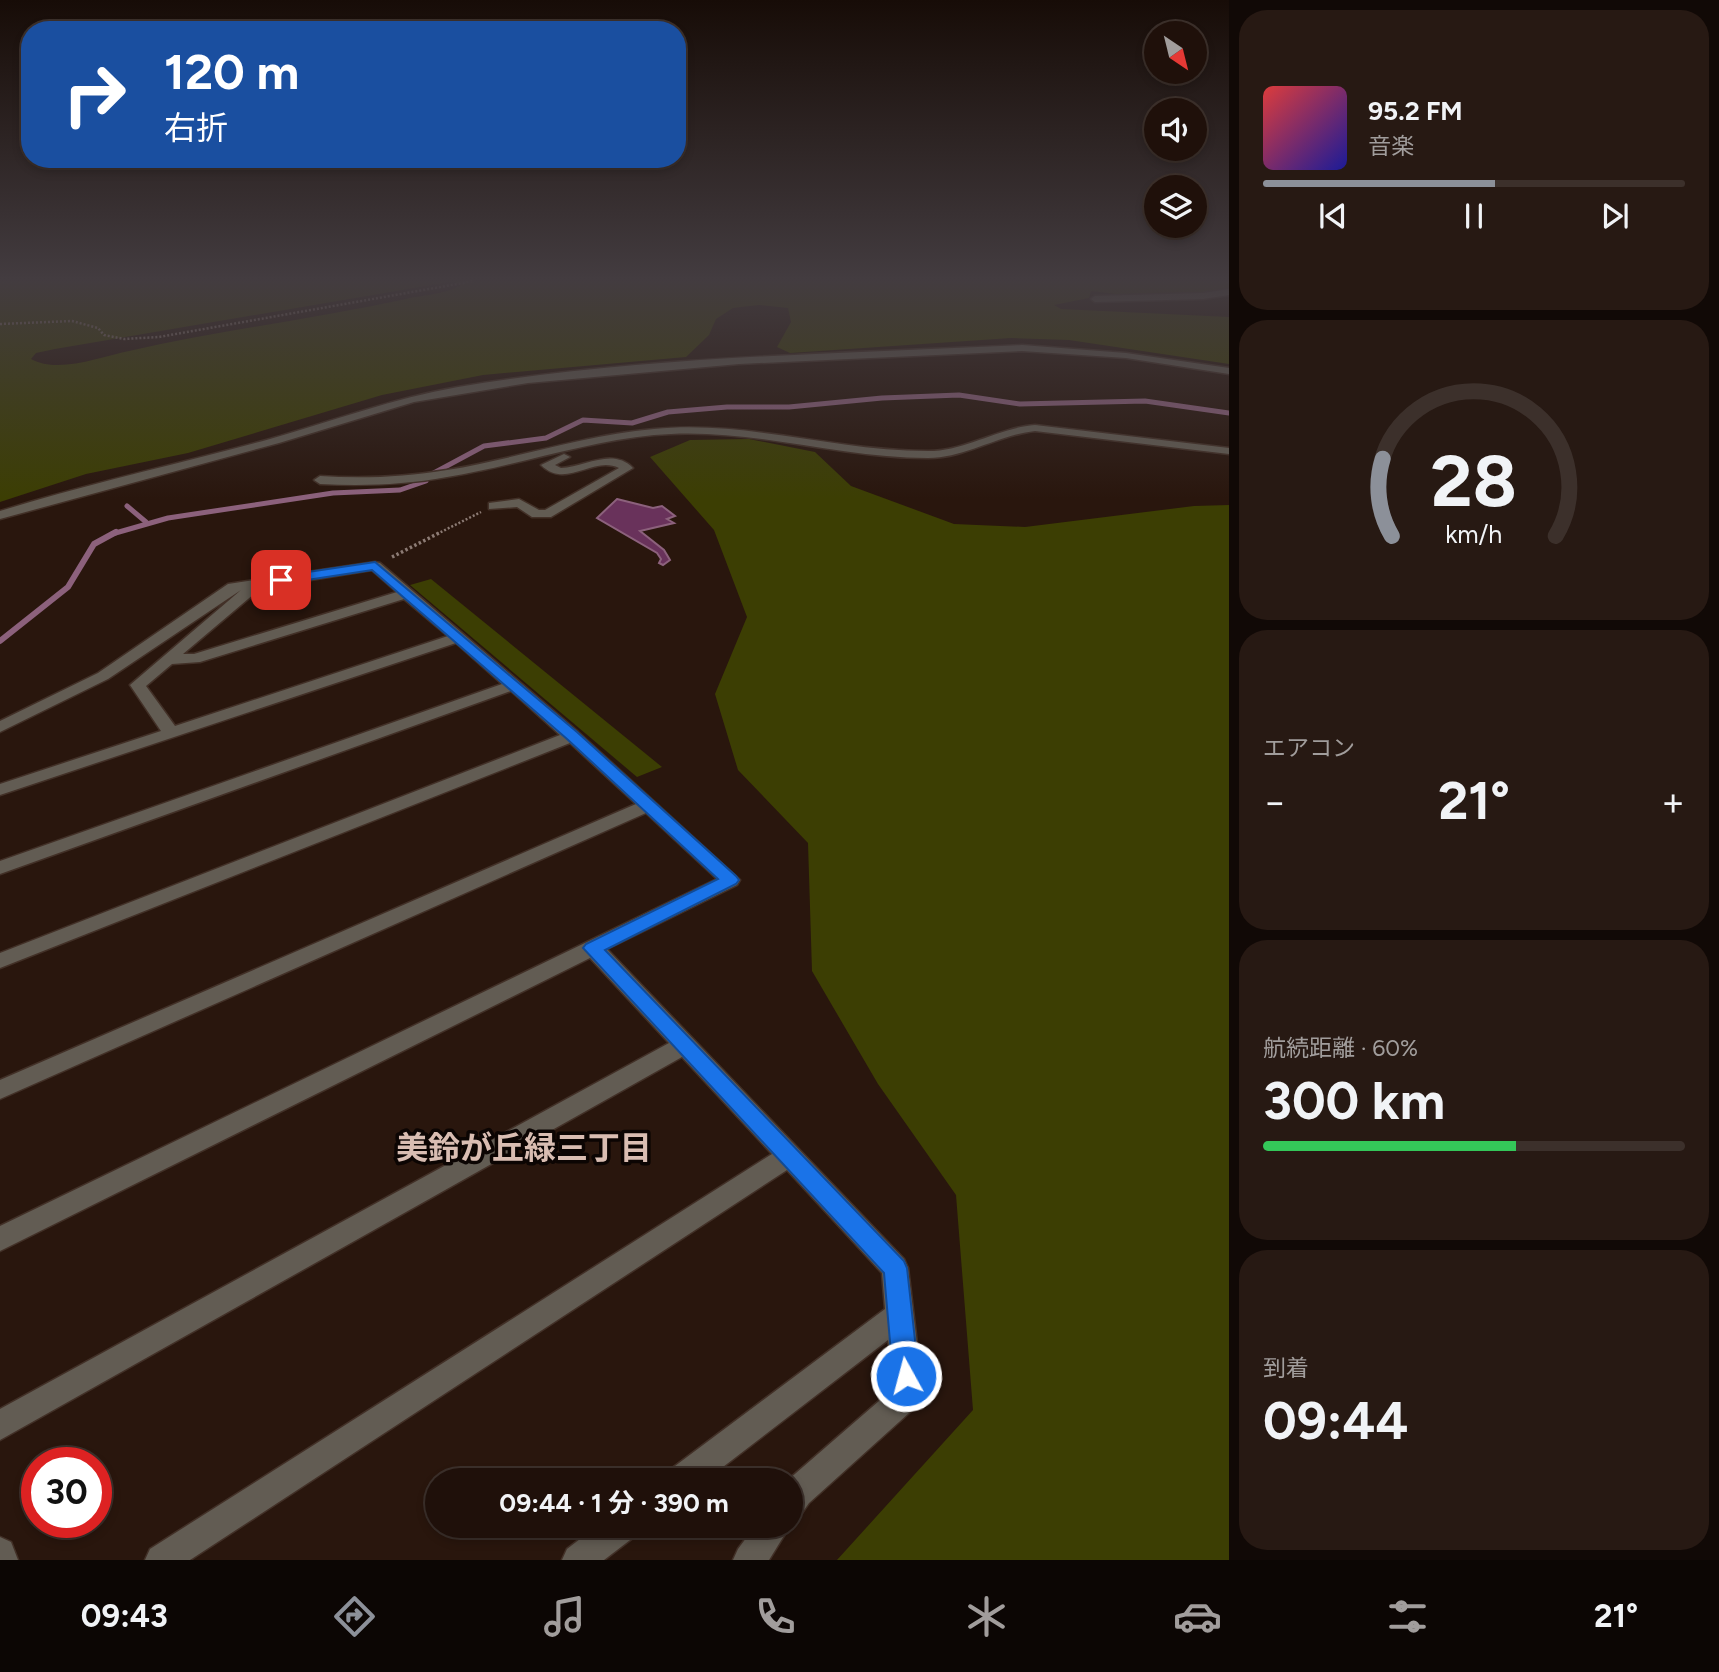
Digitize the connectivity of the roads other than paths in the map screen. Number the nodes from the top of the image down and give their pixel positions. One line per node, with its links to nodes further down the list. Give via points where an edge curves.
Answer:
1 (918, 354): 8 (street, via 662,368 456,390 391,404 278,440)
2 (1119, 354): 3 (street)
3 (1229, 371)
4 (594, 443): 5 (street, via 636,434 702,430 921,455 964,450 1014,430 1044,428); 6 (street, via 445,476 369,484); 7 (street, via 596,449 547,465 561,472 610,462 626,468 547,514 536,514 519,503)
5 (1229, 451)
6 (320, 480)
7 (493, 506)
8 (0, 515)
9 (257, 584): 10 (street, via 375,566); 12 (street); 14 (street, via 233,587 112,670)
10 (405, 594): 11 (street); 12 (street, via 195,659)
11 (457, 638): 13 (street); 15 (street)
12 (170, 659): 15 (street, via 138,685)
13 (514, 685): 16 (street); 19 (street)
14 (0, 727)
15 (171, 733): 17 (street)
16 (572, 736): 18 (street); 21 (street)
17 (0, 790)
18 (649, 805): 20 (street, via 730,880); 23 (street)
19 (0, 868)
20 (593, 948): 22 (street); 25 (street)
21 (0, 961)
22 (685, 1044): 24 (street); 27 (street)
23 (0, 1090)
24 (790, 1155): 26 (street, via 895,1268); 34 (street)
25 (0, 1239)
26 (899, 1315): 28 (street); 29 (street, via 909,1394)
27 (0, 1425)
28 (698, 1468)
29 (803, 1488)
30 (606, 1538): 35 (street)
31 (765, 1538): 36 (street)
32 (0, 1553): 33 (street)
33 (2, 1560)
34 (161, 1560)
35 (578, 1560)
36 (749, 1560)

